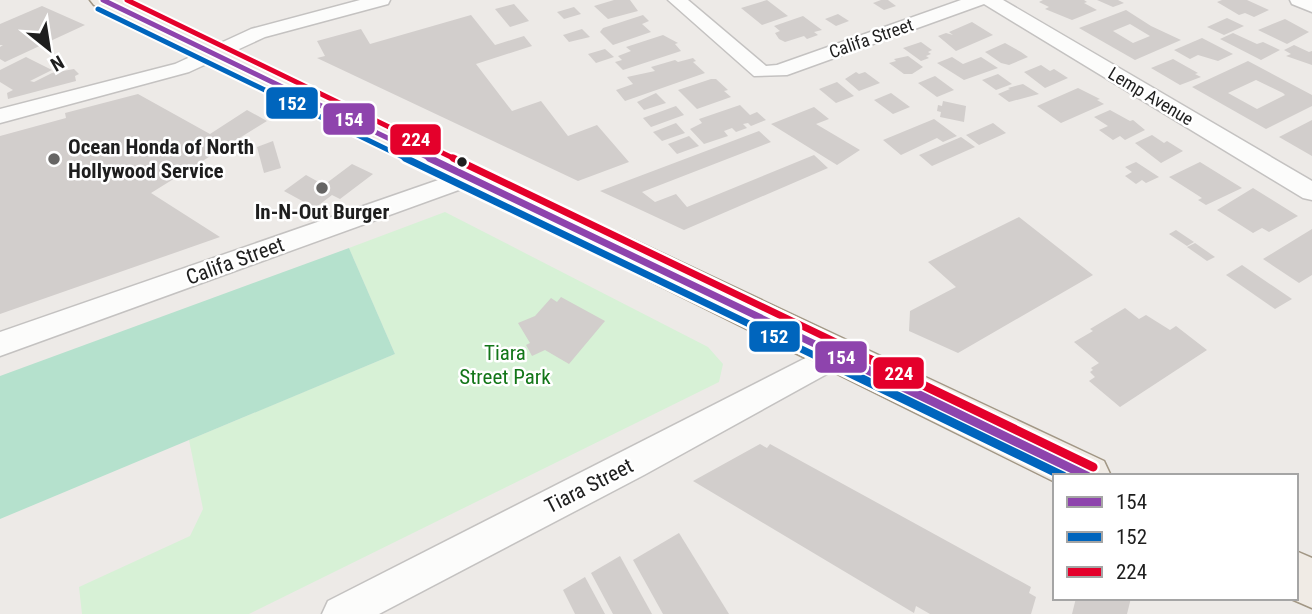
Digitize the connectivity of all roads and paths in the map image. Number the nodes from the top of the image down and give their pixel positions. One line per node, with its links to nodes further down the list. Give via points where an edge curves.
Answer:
1 (103, 0): 8 (main road)
2 (381, 0): 8 (street, via 258,33)
3 (677, 0): 4 (street, Califa Street, via 761,72 780,71)
4 (979, 0)
5 (990, 0): 11 (street, Lemp Avenue)
6 (1298, 0): 7 (street)
7 (1312, 6)
8 (215, 52): 9 (street, via 182,68); 10 (main road)
9 (0, 116)
10 (470, 177): 12 (street, Califa Street); 13 (main road)
11 (1312, 192)
12 (0, 344)
13 (835, 355): 14 (main road); 15 (street, Tiara Street)
14 (1084, 474)
15 (341, 614)

